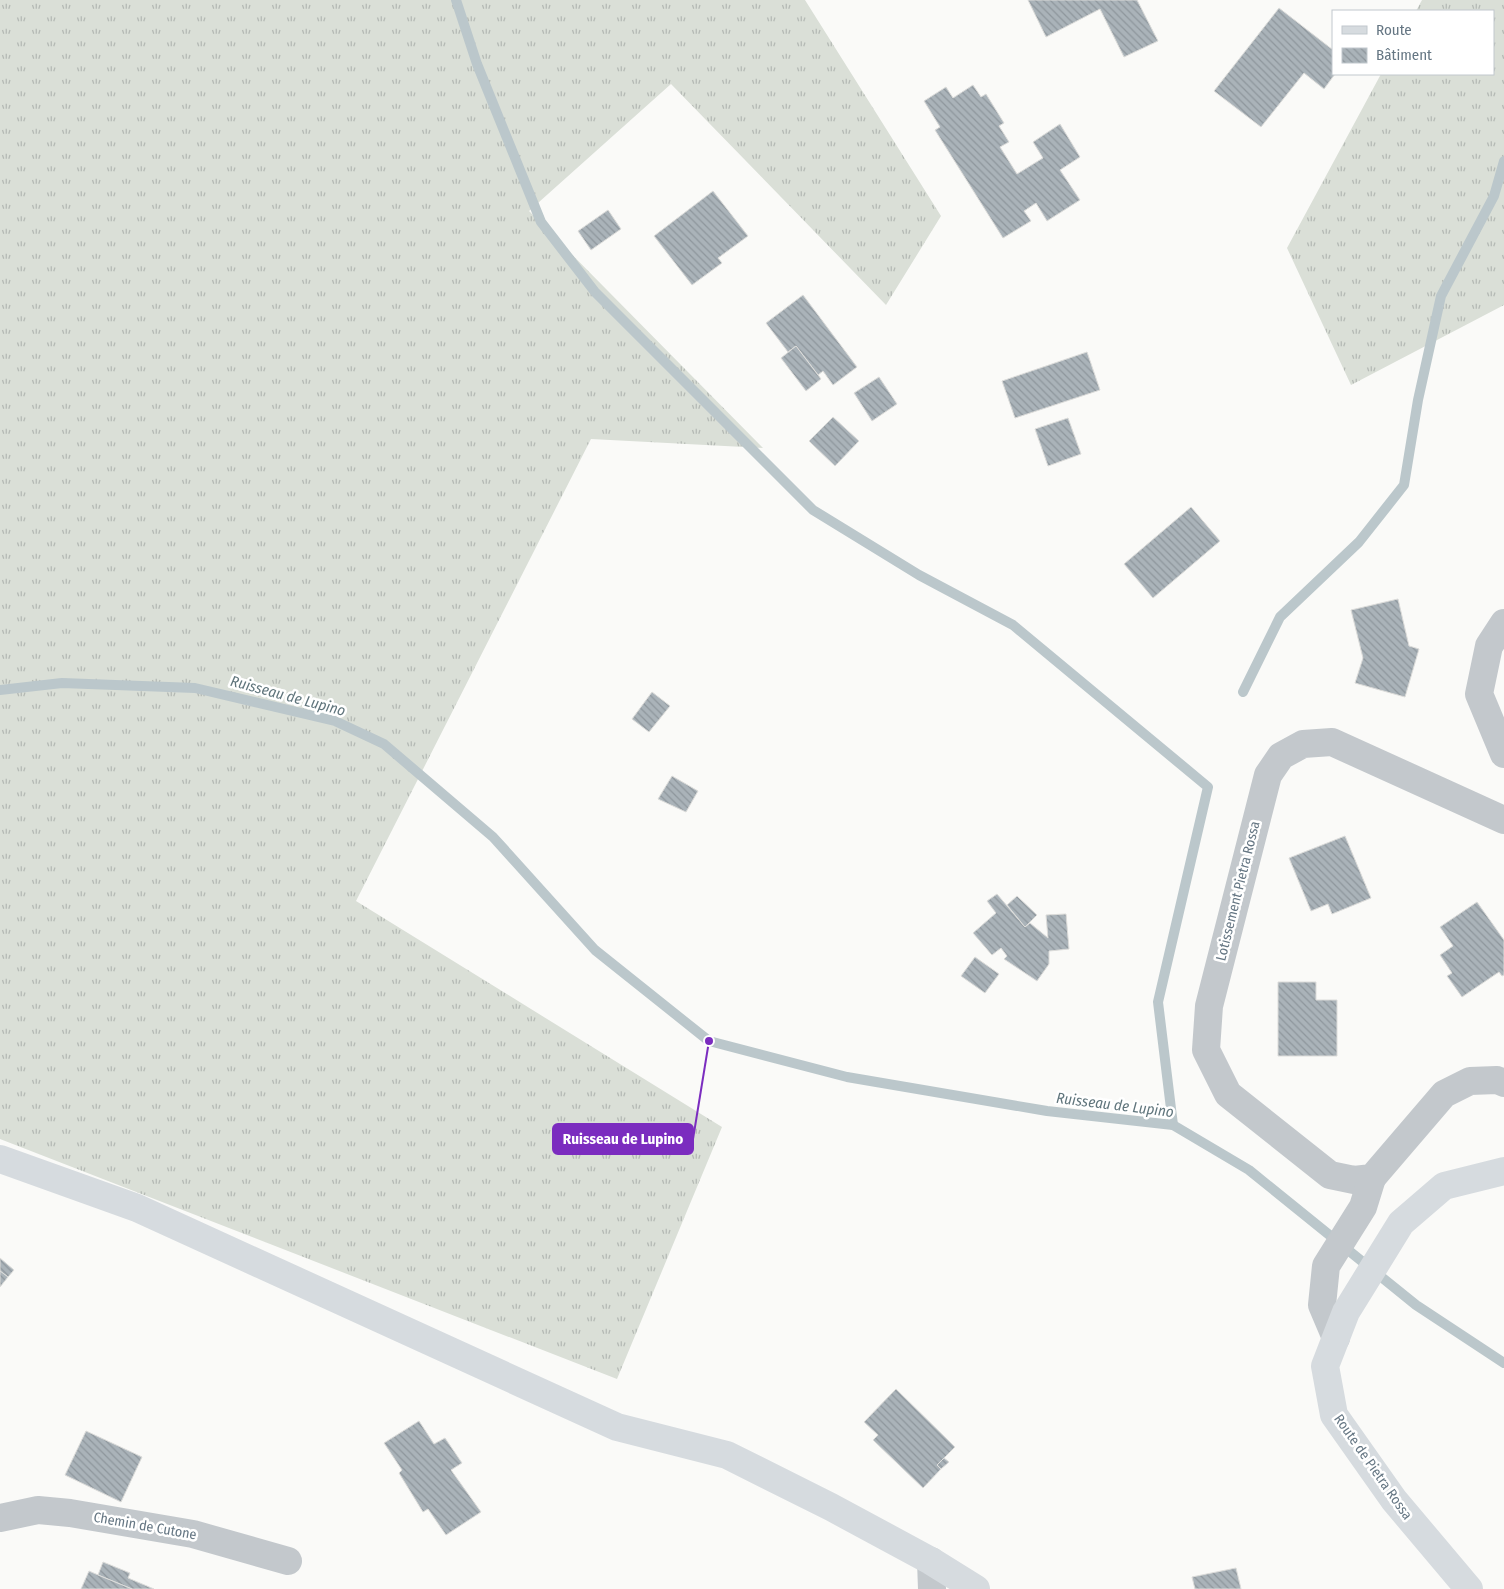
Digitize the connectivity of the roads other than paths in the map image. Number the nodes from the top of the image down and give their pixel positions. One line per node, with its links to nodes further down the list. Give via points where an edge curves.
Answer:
1 (1504, 623): 2 (street, via 1489,646 1479,694)
2 (1504, 754)
3 (1504, 820): 7 (street, Lotissement Pietra Rossa, via 1332,742 1303,744 1281,756 1268,775 1209,1006 1206,1050 1228,1094 1330,1176 1354,1180)
4 (1504, 1083): 7 (street, via 1497,1080 1470,1081 1444,1094)
5 (0, 1159): 11 (main road, via 137,1208 617,1426 727,1455)
6 (1504, 1171): 8 (main road, Route de Pietra Rossa, via 1444,1186 1400,1224 1346,1312)
7 (1372, 1178): 8 (street, via 1363,1207 1326,1266 1322,1305)
8 (1336, 1338): 14 (main road, Route de Pietra Rossa, via 1325,1366 1334,1415 1394,1500)
9 (0, 1518): 10 (street, Chemin de Cutone, via 38,1510 70,1513 193,1534)
10 (288, 1561)
11 (931, 1561): 12 (street); 13 (main road)
12 (932, 1589)
13 (976, 1589)
14 (1468, 1589)

